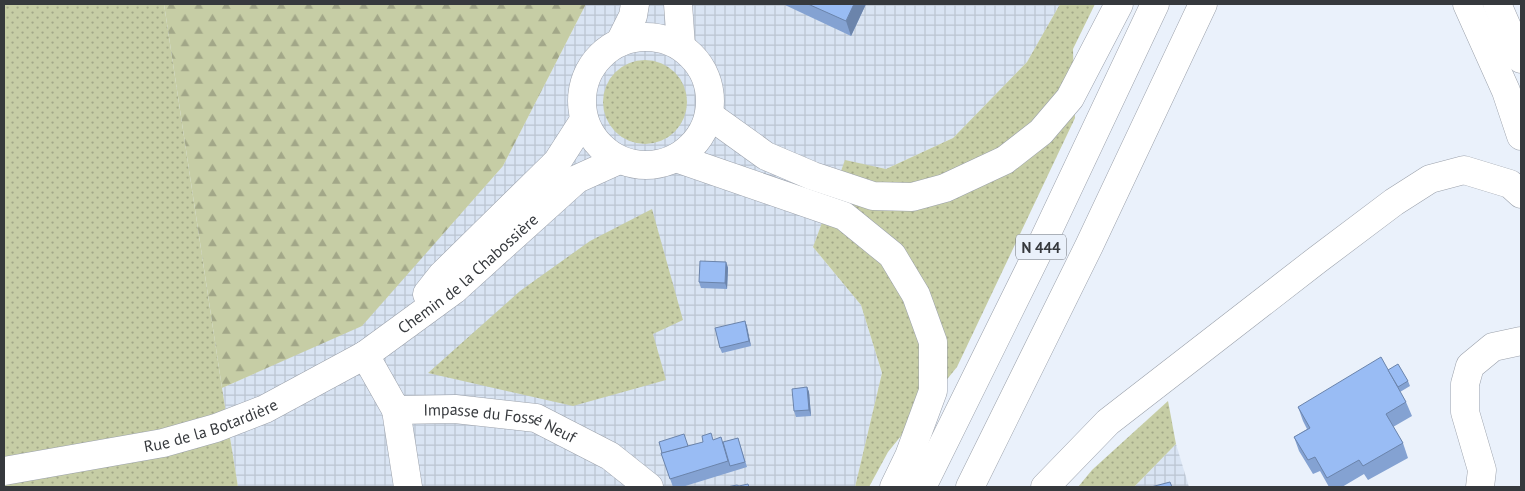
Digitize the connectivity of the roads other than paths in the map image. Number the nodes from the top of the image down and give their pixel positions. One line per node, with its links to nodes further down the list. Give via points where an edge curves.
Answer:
1 (635, 4): 8 (main road, via 633,16)
2 (678, 4): 9 (main road)
3 (1119, 4): 11 (main road, via 1070,98 1041,132 1005,160 945,188 912,197 873,196 813,176 766,156)
4 (1156, 4): 25 (main road, N 444)
5 (1203, 4): 26 (main road, N 444, via 1085,255)
6 (1467, 4): 13 (main road, via 1506,91)
7 (1497, 4): 10 (main road)
8 (620, 42): 9 (main road, via 640,37 661,38); 12 (main road, via 604,52 584,83)
9 (681, 46): 11 (main road, via 706,76 711,95)
10 (1521, 59)
11 (709, 115): 14 (main road, via 703,132 692,147)
12 (584, 120): 15 (main road, via 604,150); 17 (main road, Chemin de la Chabossière, via 558,162 442,275)
13 (1521, 136)
14 (676, 158): 15 (main road, via 658,165 638,165); 24 (main road, via 844,216 892,255 916,295 933,342 932,391 909,456)
15 (619, 160): 17 (main road, Chemin de la Chabossière, via 577,179 454,290)
16 (1521, 194): 27 (main road, via 1510,184 1464,170 1430,179 1317,260 1108,422)
17 (398, 330): 19 (main road, Rue de la Botardière)
18 (1521, 341): 28 (main road, via 1493,348 1470,366 1465,384 1465,412 1482,470)
19 (365, 356): 20 (main road); 21 (main road, Rue de la Botardière, via 265,409 216,428 163,443)
20 (396, 410): 22 (main road); 23 (main road, Impasse du Fossé Neuf, via 455,409 536,418 610,456)
21 (4, 471)
22 (408, 487)
23 (649, 487)
24 (894, 487)
25 (922, 487)
26 (970, 487)
27 (1045, 487)
28 (1480, 487)

